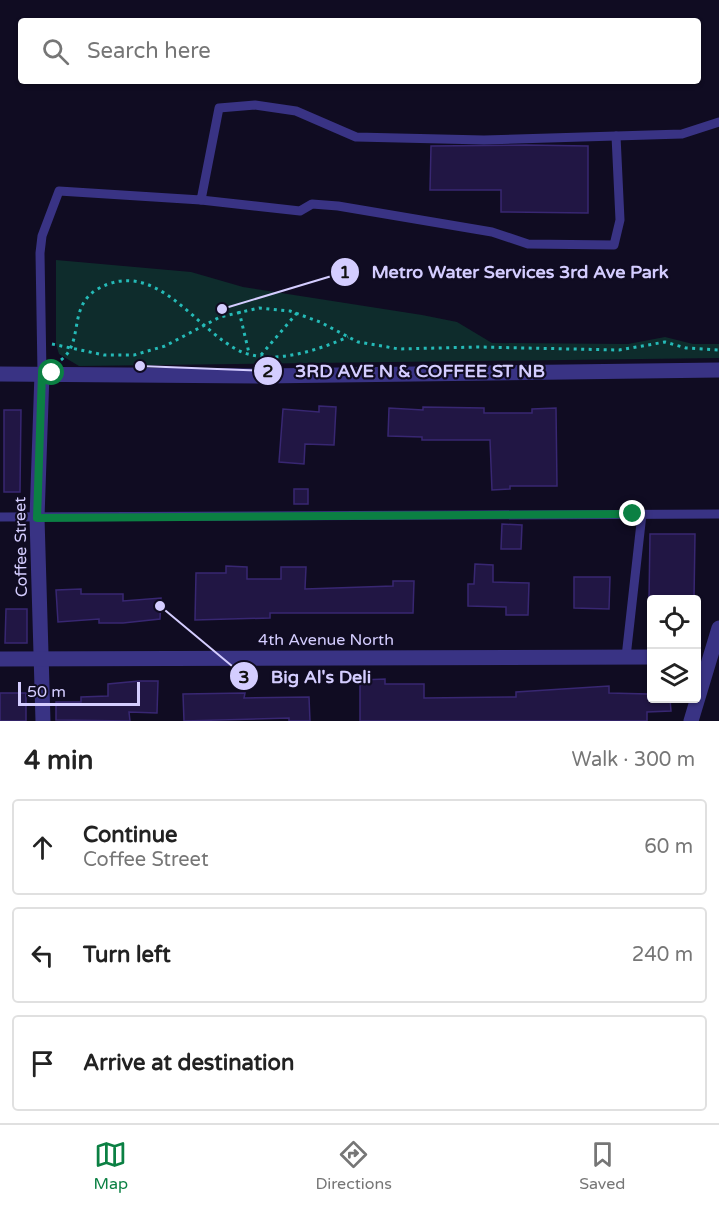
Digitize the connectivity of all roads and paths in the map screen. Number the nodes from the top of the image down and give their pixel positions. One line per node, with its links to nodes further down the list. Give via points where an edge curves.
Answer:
1 (719, 122): 2 (lane, via 682,134)
2 (616, 136): 3 (lane, via 483,140 356,137 296,111 255,105 219,108); 3 (lane, via 620,220 614,245 528,244 492,232 338,206 312,204 300,211)
3 (201, 200): 8 (lane, via 59,191 40,252)
4 (239, 311): 5 (path, via 259,308); 6 (path); 11 (path)
5 (297, 313): 7 (path); 12 (path)
6 (205, 325): 9 (path, via 165,346 134,355 104,355); 9 (path, via 152,286 115,283 95,291 80,307); 11 (path, via 226,343)
7 (348, 337): 10 (path, via 370,346 399,349 478,346 619,350 665,342); 12 (path, via 311,351)
8 (42, 344): 9 (path); 14 (lane)
9 (73, 348)
10 (719, 350)
11 (249, 354): 12 (path)
12 (261, 355)
13 (719, 370): 14 (street, via 263,376)
14 (42, 373): 15 (street); 19 (street, Coffee Street)
15 (0, 374)
16 (642, 514): 17 (lane); 19 (lane); 21 (lane)
17 (719, 514)
18 (0, 517): 19 (lane)
19 (37, 518): 23 (street, Coffee Street)
20 (719, 628): 24 (street)
21 (626, 657): 22 (street, 4th Avenue North); 23 (street, 4th Avenue North)
22 (647, 657)
23 (42, 658): 25 (street, 4th Avenue North); 26 (street, Coffee Street)
24 (708, 658): 27 (street)
25 (0, 659)
26 (43, 721)
27 (691, 721)

